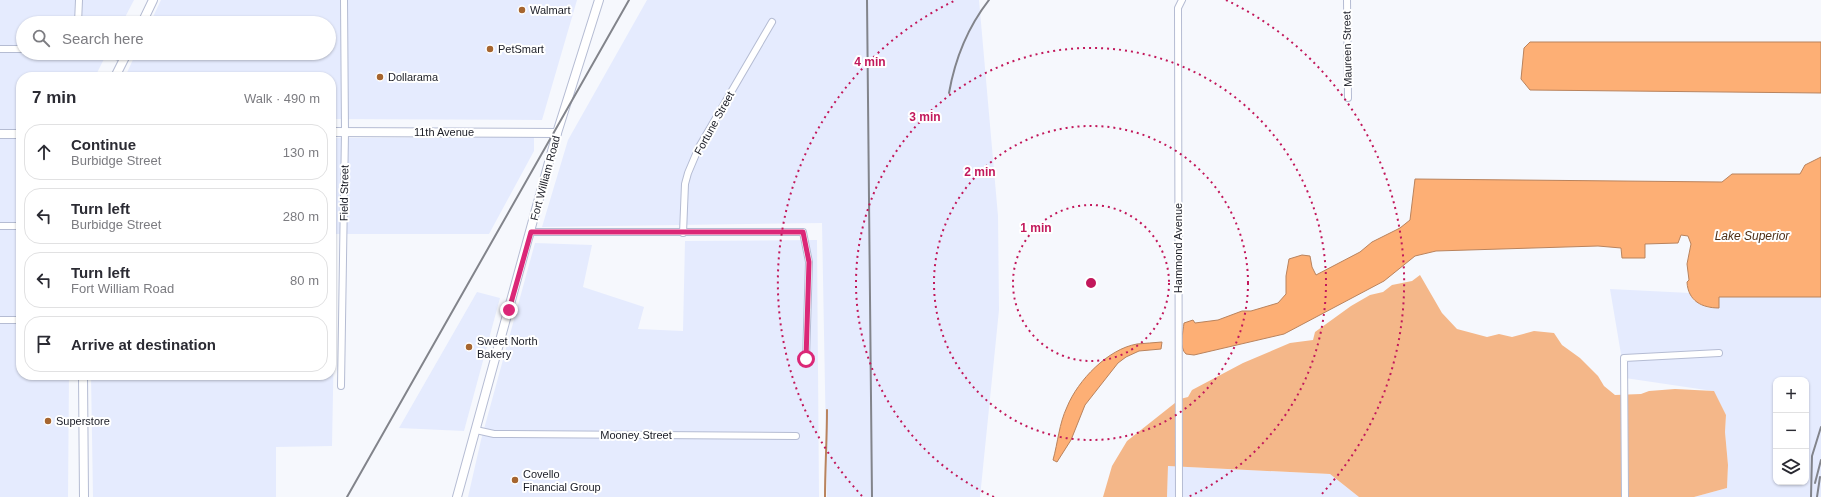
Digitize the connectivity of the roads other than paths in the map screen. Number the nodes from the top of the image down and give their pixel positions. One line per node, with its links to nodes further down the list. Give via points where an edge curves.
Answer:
1 (79, 0): 7 (street)
2 (153, 0): 8 (main road)
3 (344, 0): 16 (street, Field Street)
4 (599, 0): 17 (main road, Fort William Road)
5 (1182, 0): 34 (street, Hammond Avenue, via 1178,8)
6 (1347, 0): 14 (street, Maureen Street)
7 (78, 16)
8 (145, 16)
9 (772, 22): 23 (street, Fortune Street, via 703,141 688,173)
10 (0, 49): 11 (street)
11 (16, 49)
12 (124, 60): 13 (main road)
13 (118, 72)
14 (1348, 98)
15 (336, 132): 16 (main road, 11th Avenue)
16 (345, 132): 17 (main road, 11th Avenue); 29 (street, Field Street)
17 (557, 133): 22 (main road, Fort William Road)
18 (0, 134): 19 (main road)
19 (16, 134)
20 (0, 226): 21 (street)
21 (16, 226)
22 (531, 232): 23 (street); 30 (main road, Fort William Road)
23 (683, 233): 27 (street, via 803,232 809,262)
24 (0, 320): 25 (street)
25 (16, 320)
26 (1719, 352): 35 (street, via 1624,358)
27 (806, 359)
28 (83, 380): 32 (main road)
29 (341, 386)
30 (476, 430): 31 (street, Mooney Street, via 494,434); 33 (main road, Fort William Road)
31 (796, 436)
32 (84, 497)
33 (457, 497)
34 (1179, 497)
35 (1626, 497)

